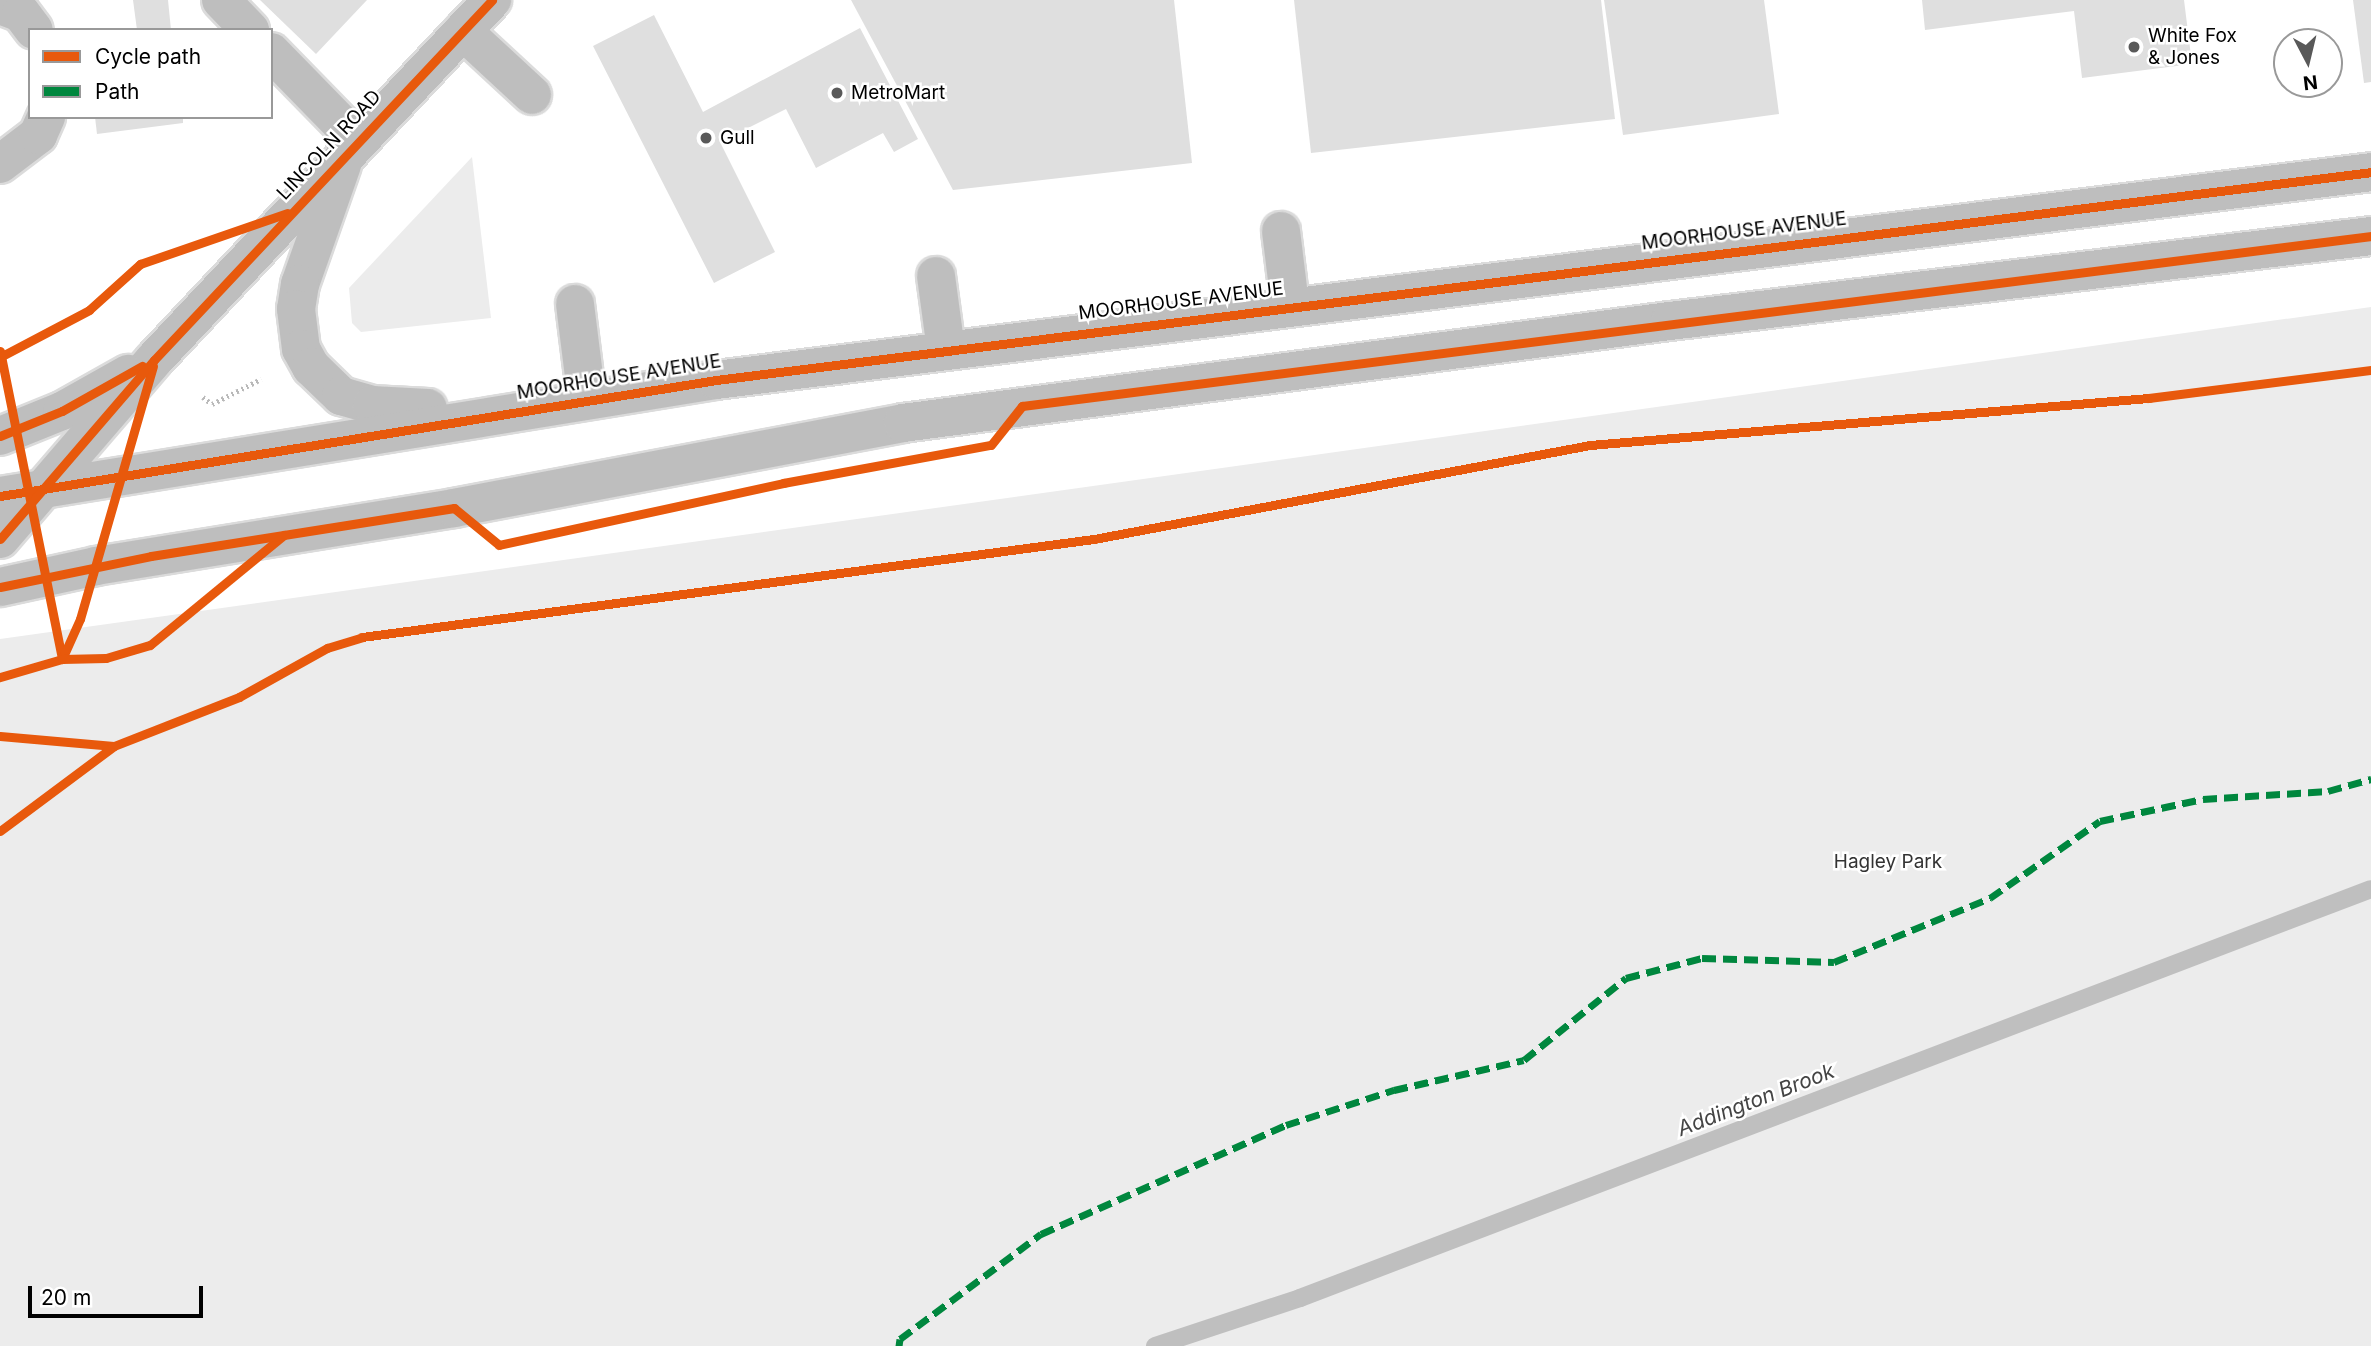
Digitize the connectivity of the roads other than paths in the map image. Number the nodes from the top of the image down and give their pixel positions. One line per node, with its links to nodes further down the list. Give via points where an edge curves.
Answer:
1 (221, 0): 3 (main road)
2 (492, 0): 4 (main road, LINCOLN ROAD)
3 (248, 28)
4 (463, 31): 6 (main road); 8 (main road, LINCOLN ROAD)
5 (273, 54): 8 (main road)
6 (532, 95)
7 (45, 119): 9 (main road, via 38,135)
8 (352, 145): 17 (main road, LINCOLN ROAD); 19 (main road, via 300,284 297,328 305,358 341,396 372,405)
9 (0, 164)
10 (2371, 172): 15 (main road, MOORHOUSE AVENUE)
11 (1281, 231): 15 (main road)
12 (2371, 236): 24 (main road, via 970,414 454,508 96,566)
13 (936, 276): 16 (main road)
14 (575, 304): 18 (main road)
15 (1290, 304): 16 (main road, MOORHOUSE AVENUE)
16 (946, 349): 18 (main road, MOORHOUSE AVENUE)
17 (155, 360): 20 (main road, via 62,411); 21 (main road, LINCOLN ROAD)
18 (587, 400): 19 (main road, MOORHOUSE AVENUE)
19 (510, 412): 21 (main road, MOORHOUSE AVENUE)
20 (0, 436)
21 (40, 489): 22 (main road, MOORHOUSE AVENUE); 23 (main road, LINCOLN ROAD)
22 (0, 496)
23 (0, 538)
24 (0, 587)

